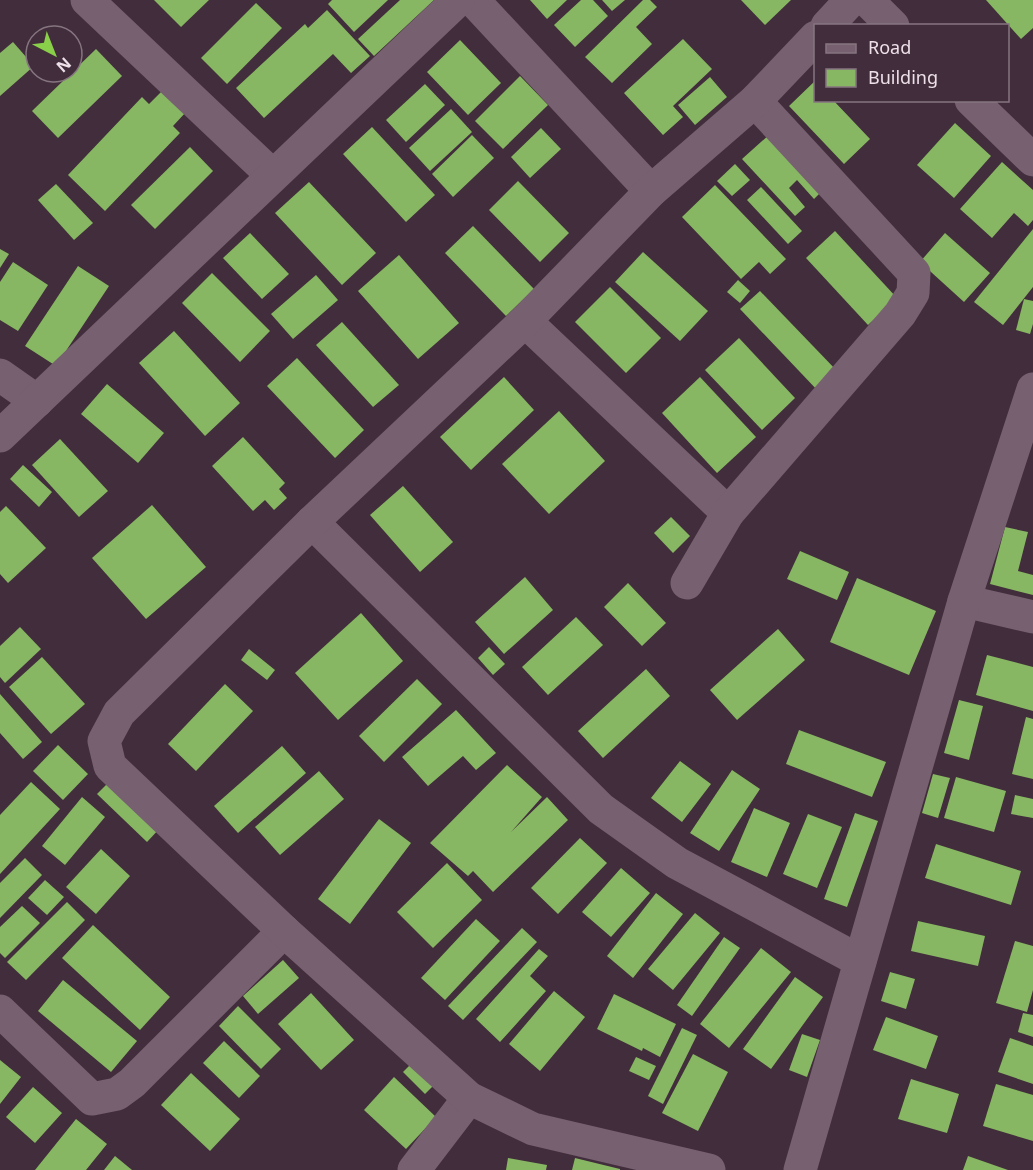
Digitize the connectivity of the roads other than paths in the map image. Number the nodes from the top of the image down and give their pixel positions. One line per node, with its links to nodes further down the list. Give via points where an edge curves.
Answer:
1 (87, 0): 12 (street)
2 (458, 0): 12 (street)
3 (473, 0): 13 (street)
4 (851, 0): 6 (street)
5 (867, 0): 7 (street)
6 (829, 24)
7 (891, 24)
8 (814, 40): 9 (street)
9 (755, 101): 13 (street); 19 (street, via 914,273 913,293 900,314)
10 (973, 102): 11 (street)
11 (1033, 160)
12 (272, 175): 17 (street)
13 (651, 191): 14 (street)
14 (525, 321): 19 (street); 20 (street)
15 (0, 375): 17 (street)
16 (1033, 389): 22 (street)
17 (37, 401): 18 (street)
18 (0, 436)
19 (728, 513): 21 (street)
20 (312, 522): 24 (street, via 119,713 104,741 110,766); 25 (street, via 601,809 676,863)
21 (687, 583)
22 (964, 601): 23 (street); 25 (street)
23 (1033, 617)
24 (284, 931): 26 (street, via 117,1094 92,1099); 27 (street)
25 (860, 961): 30 (street)
26 (0, 1011)
27 (469, 1098): 28 (street); 29 (street, via 533,1129)
28 (414, 1170)
29 (709, 1170)
30 (800, 1170)

